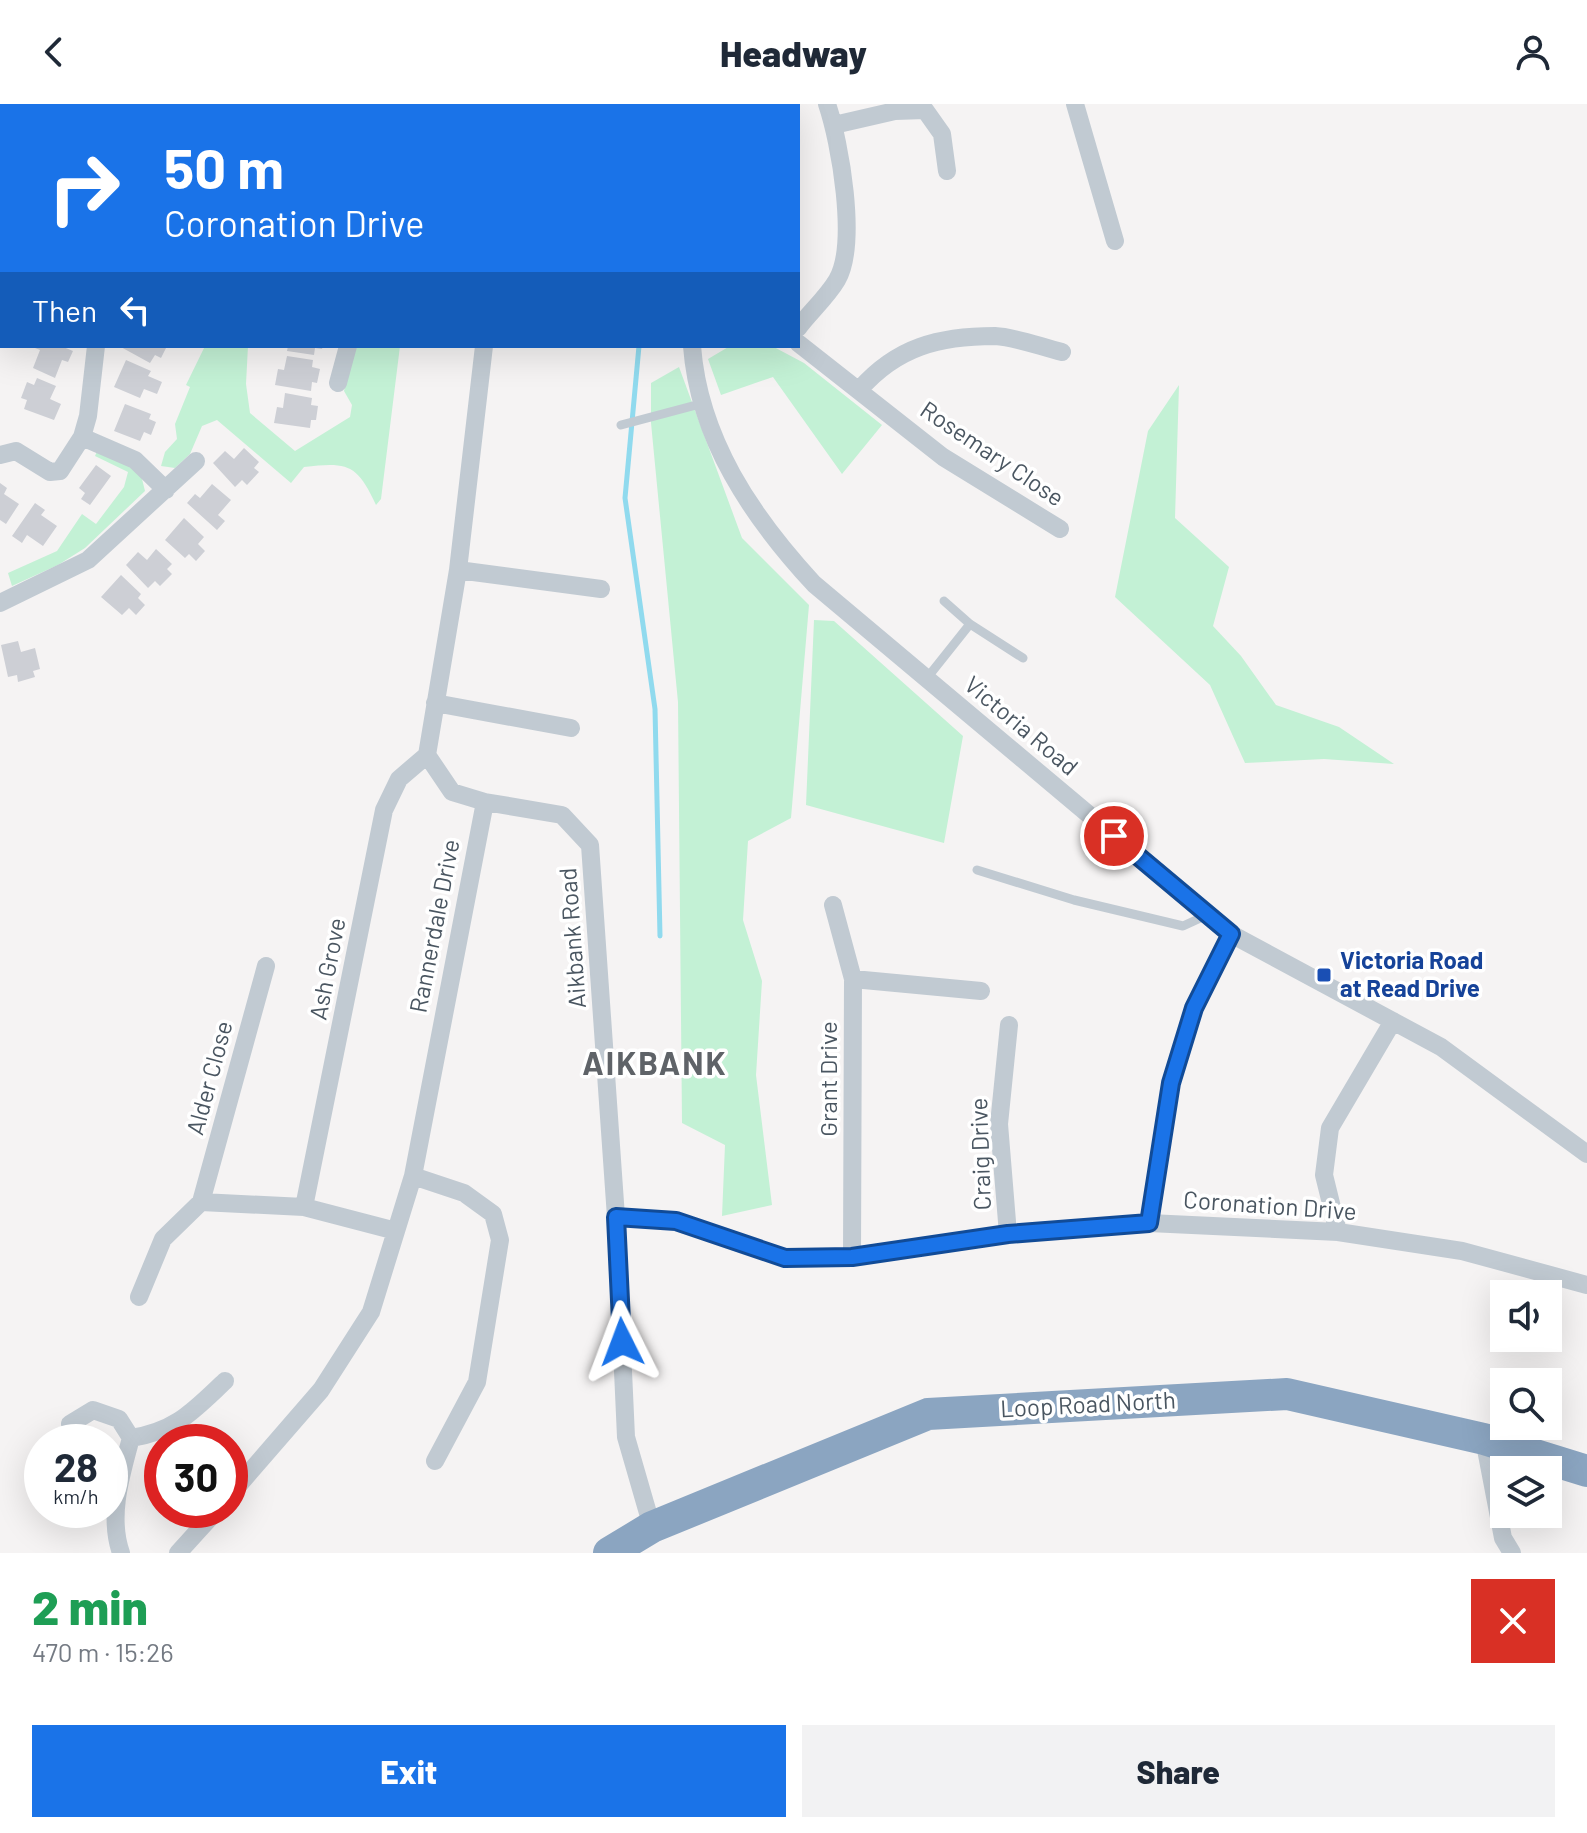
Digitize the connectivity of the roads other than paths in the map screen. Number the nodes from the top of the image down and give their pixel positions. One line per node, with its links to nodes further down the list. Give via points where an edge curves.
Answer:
1 (827, 104): 3 (street)
2 (1075, 104): 5 (street)
3 (834, 125): 4 (street, via 925,110 942,134); 6 (street, via 848,212 838,278)
4 (947, 171)
5 (1115, 241)
6 (800, 326)
7 (800, 344): 14 (street, Rosemary Close)
8 (96, 348): 17 (street)
9 (347, 348): 13 (street)
10 (484, 348): 22 (street)
11 (692, 348): 15 (street, Victoria Road)
12 (1062, 352): 14 (street, via 997,336 924,344 881,364)
13 (338, 383)
14 (860, 389): 21 (street, Rosemary Close, via 943,457)
15 (700, 404): 16 (lane); 28 (street, Victoria Road, via 735,482 789,557)
16 (621, 425)
17 (82, 437): 18 (street, via 56,473 16,451); 20 (street, via 135,460)
18 (0, 455)
19 (196, 461): 20 (street)
20 (166, 490): 25 (street, via 88,560)
21 (1060, 529)
22 (458, 570): 23 (street); 29 (street)
23 (601, 589)
24 (944, 601): 26 (lane)
25 (0, 603)
26 (970, 624): 27 (lane); 28 (lane)
27 (1023, 658)
28 (927, 678): 35 (street, Victoria Road)
29 (435, 703): 30 (street); 31 (street)
30 (571, 728)
31 (427, 755): 32 (street, via 452,792); 45 (street, Ash Grove, via 399,779 384,810)
32 (485, 802): 43 (street, Rannerdale Drive); 46 (street, Aikbank Road, via 562,815 590,845)
33 (977, 870): 35 (lane, via 1183,926)
34 (833, 905): 38 (street, Grant Drive)
35 (1207, 915): 36 (street, Victoria Road)
36 (1231, 934): 40 (street, Victoria Road); 47 (street, via 1194,1008 1171,1083)
37 (266, 966): 44 (street, Alder Close)
38 (853, 979): 39 (street); 51 (street, Grant Drive)
39 (981, 991)
40 (1393, 1021): 42 (street, Victoria Road, via 1441,1047); 49 (street, via 1330,1128 1324,1175)
41 (1009, 1025): 50 (street, Craig Drive, via 999,1124)
42 (1587, 1154)
43 (413, 1176): 48 (street, Rannerdale Drive); 60 (street, via 474,1200 493,1214 500,1240 477,1382)
44 (201, 1202): 45 (street); 53 (street, via 163,1239)
45 (304, 1207): 48 (street)
46 (616, 1217): 51 (street, Coronation Drive, via 676,1221 785,1258); 63 (street, Aikbank Road, via 626,1437)
47 (1149, 1223): 49 (street, Coronation Drive); 50 (street, Coronation Drive)
48 (396, 1231): 62 (street, Rannerdale Drive, via 371,1312 321,1390)
49 (1338, 1232): 52 (street, Coronation Drive, via 1462,1251)
50 (1008, 1234): 51 (street, Coronation Drive)
51 (852, 1257)
52 (1587, 1285)
53 (139, 1297)
54 (225, 1381): 58 (street, via 161,1433)
55 (70, 1424): 56 (street, via 93,1410)
56 (122, 1424)
57 (128, 1433): 58 (street)
58 (131, 1438): 65 (street, via 118,1484 115,1536)
59 (1484, 1439): 61 (highway, Loop Road North); 63 (highway, Loop Road North, via 1287,1394 928,1414); 68 (street, via 1503,1538)
60 (435, 1461)
61 (1587, 1471)
62 (248, 1474)
63 (652, 1527): 67 (highway, Loop Road North)
64 (201, 1528): 66 (street)
65 (121, 1553)
66 (178, 1553)
67 (609, 1553)
68 (1512, 1553)

